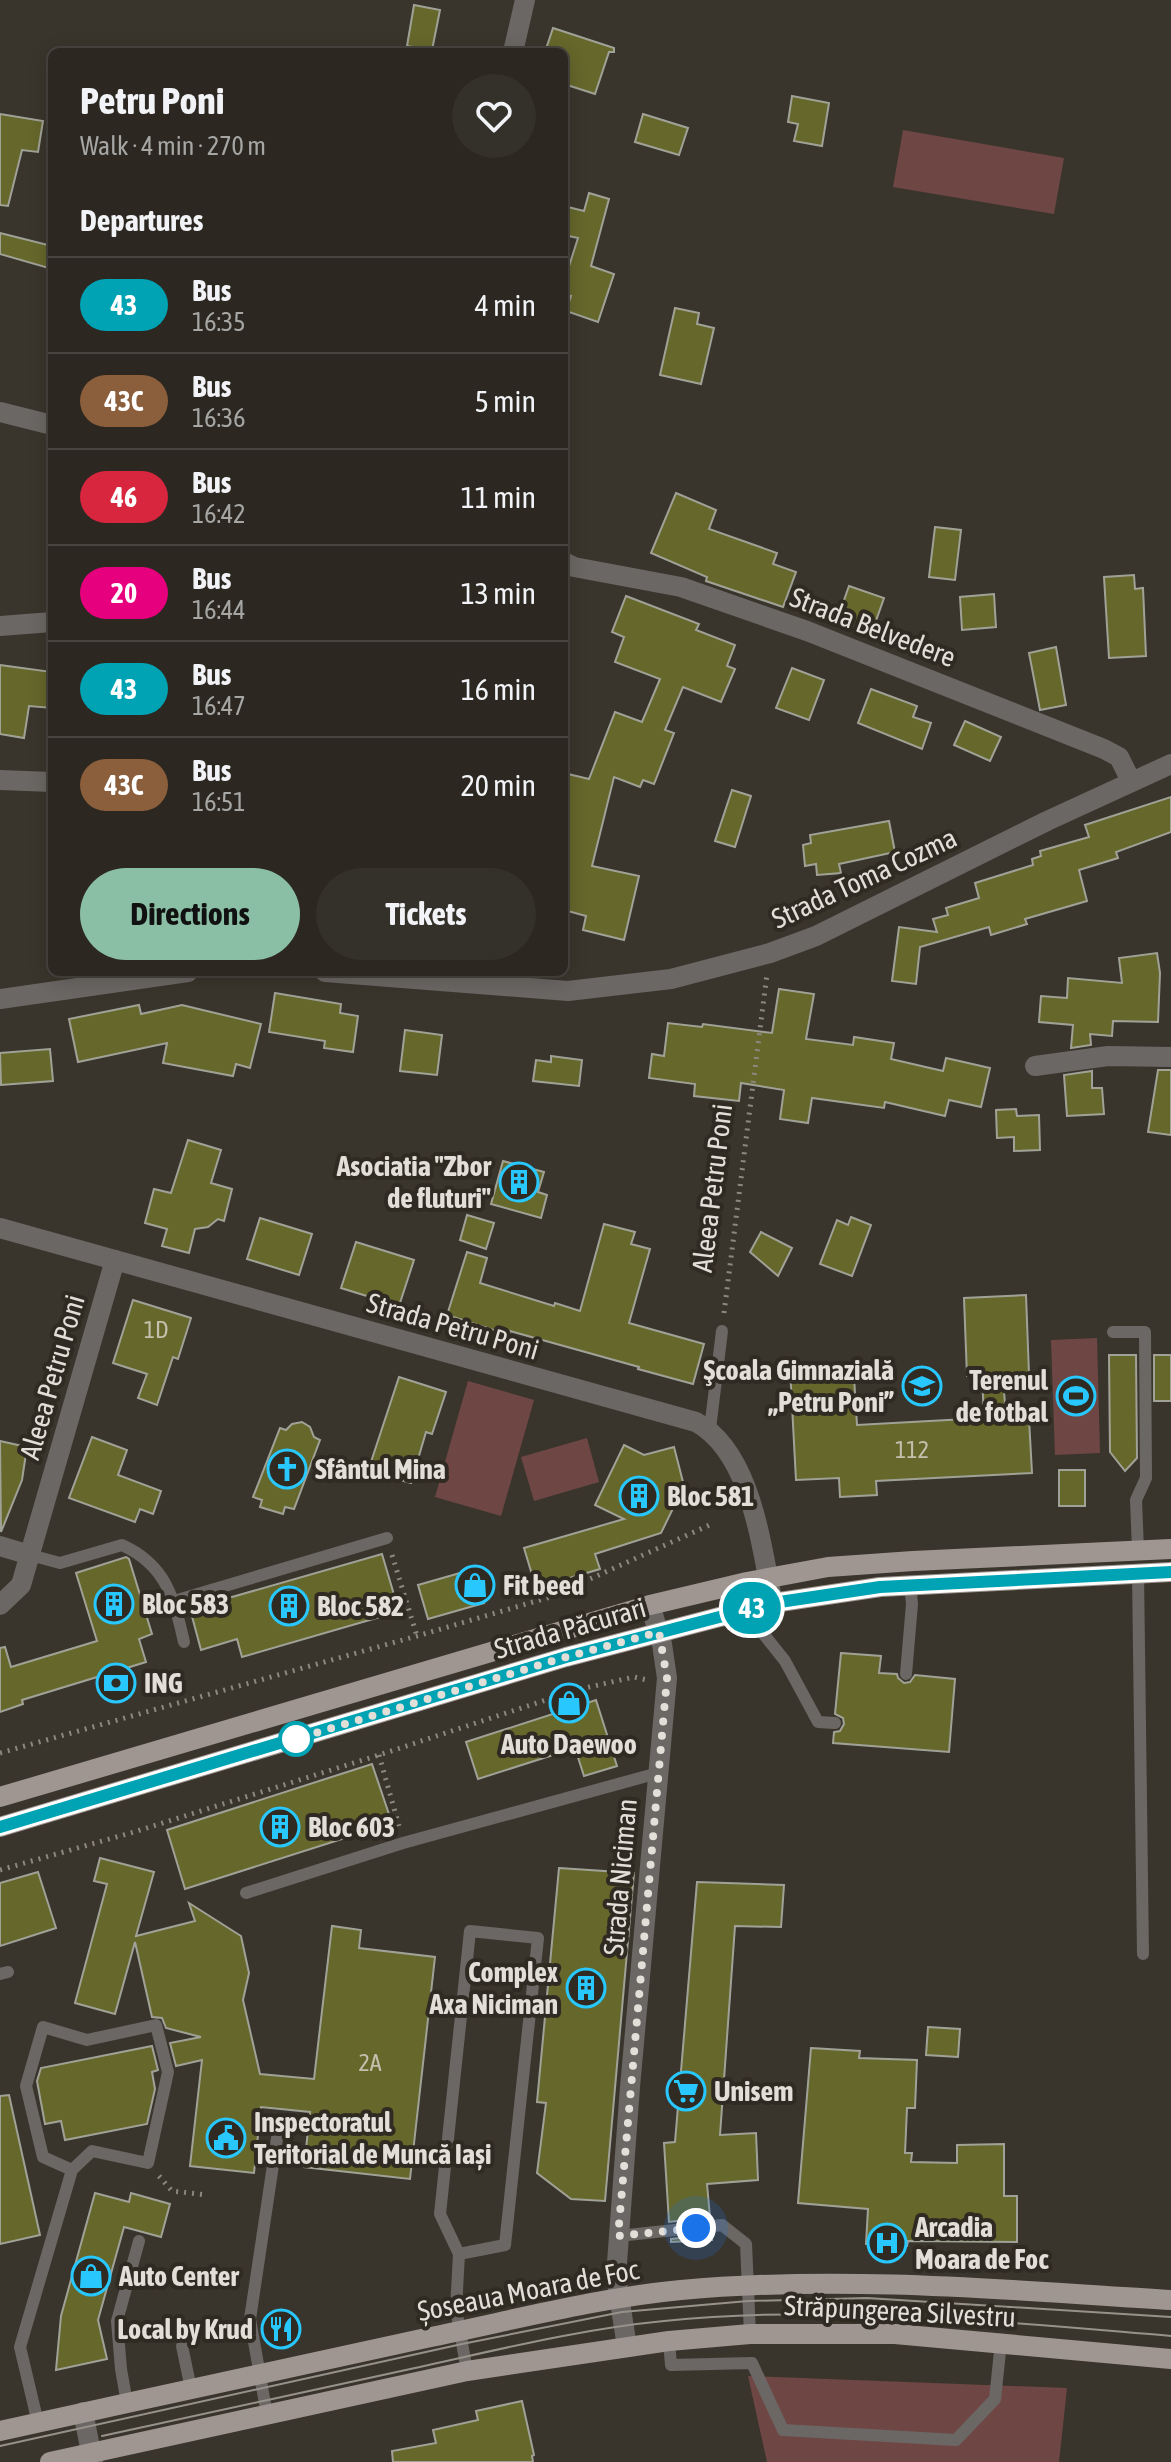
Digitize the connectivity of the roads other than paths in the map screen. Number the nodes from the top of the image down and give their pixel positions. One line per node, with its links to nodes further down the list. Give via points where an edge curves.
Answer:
1 (525, 0): 2 (street)
2 (514, 48)
3 (0, 412): 4 (street)
4 (48, 424)
5 (568, 566): 10 (street, Strada Belvedere, via 681,587 822,636 1104,749 1119,757)
6 (48, 622): 7 (street)
7 (0, 626)
8 (1171, 764): 10 (street, Strada Toma Cozma)
9 (0, 780): 11 (street)
10 (1131, 781): 13 (street, Strada Toma Cozma, via 816,936 770,953 671,979 568,991)
11 (48, 782)
12 (160, 976): 14 (street)
13 (410, 976)
14 (0, 999)
15 (1171, 1057): 16 (street, via 1108,1056)
16 (1035, 1066)
17 (0, 1228): 18 (street, Strada Petru Poni)
18 (115, 1260): 21 (street, Strada Petru Poni); 26 (street, Aleea Petru Poni)
19 (722, 1331): 21 (lane)
20 (1113, 1332): 25 (lane, via 1145,1332 1146,1478 1136,1500)
21 (710, 1429): 29 (street, via 724,1444 741,1480)
22 (387, 1538): 32 (lane)
23 (0, 1546): 26 (street)
24 (1171, 1549): 25 (main road, Strada Păcurari)
25 (1138, 1550): 29 (main road, Strada Păcurari, via 828,1567)
26 (30, 1555): 32 (lane, via 60,1563 122,1545 143,1554); 33 (street, Aleea Petru Poni, via 21,1585)
27 (1171, 1572): 28 (main road, Strada Păcurari)
28 (1138, 1573): 31 (main road, Strada Păcurari); 44 (lane)
29 (768, 1578): 30 (main road, Strada Păcurari); 35 (street)
30 (747, 1582): 34 (main road, Strada Păcurari); 35 (lane)
31 (910, 1584): 35 (main road, Strada Păcurari); 38 (lane)
32 (174, 1601): 37 (lane)
33 (0, 1605)
34 (650, 1605): 36 (street, Strada Niciman); 41 (main road, Strada Păcurari)
35 (763, 1606): 36 (main road, Strada Păcurari); 39 (lane, via 758,1627 785,1661 818,1722)
36 (659, 1632): 40 (street, Strada Niciman, via 667,1678); 42 (main road, Strada Păcurari)
37 (184, 1642)
38 (906, 1674)
39 (835, 1723)
40 (658, 1773): 43 (lane, via 403,1843); 47 (street, Strada Niciman)
41 (0, 1797)
42 (0, 1827)
43 (246, 1893)
44 (1143, 1954)
45 (279, 2125): 61 (lane, via 250,2319)
46 (72, 2170): 46 (lane, via 92,2151 148,2163 168,2072 156,2025 87,2040 43,2027 26,2086 43,2157); 66 (lane, via 20,2347)
47 (618, 2236): 50 (lane, via 722,2225 746,2244); 51 (street, Strada Niciman)
48 (139, 2241): 63 (lane, via 117,2321)
49 (459, 2254): 49 (lane, via 505,2245 538,1938 470,1931 440,2214); 53 (lane)
50 (748, 2286): 51 (main road, Șoseaua Moara de Foc); 52 (main road, Șoseaua Moara de Foc, via 871,2284); 54 (lane)
51 (620, 2299): 53 (main road, Șoseaua Moara de Foc); 58 (street, Strada Niciman)
52 (1171, 2300)
53 (460, 2331): 60 (lane); 61 (main road, Șoseaua Moara de Foc)
54 (750, 2334): 55 (main road, Străpungerea Silvestru); 56 (main road, Străpungerea Silvestru, via 895,2334)
55 (669, 2341): 56 (lane, via 671,2365 752,2363 783,2430 956,2440 995,2399); 58 (main road, Străpungerea Silvestru)
56 (1001, 2342): 59 (main road, Străpungerea Silvestru)
57 (182, 2346): 62 (lane)
58 (627, 2347): 60 (main road)
59 (1171, 2359)
60 (467, 2371): 65 (main road)
61 (259, 2374): 62 (main road, Șoseaua Moara de Foc); 65 (lane)
62 (191, 2389): 63 (main road, Șoseaua Moara de Foc)
63 (127, 2403): 64 (main road, Șoseaua Moara de Foc)
64 (83, 2412): 66 (main road, Șoseaua Moara de Foc); 68 (street)
65 (267, 2415): 68 (main road)
66 (38, 2423): 67 (main road, Șoseaua Moara de Foc)
67 (0, 2431)
68 (92, 2457): 69 (main road)
69 (50, 2462)

